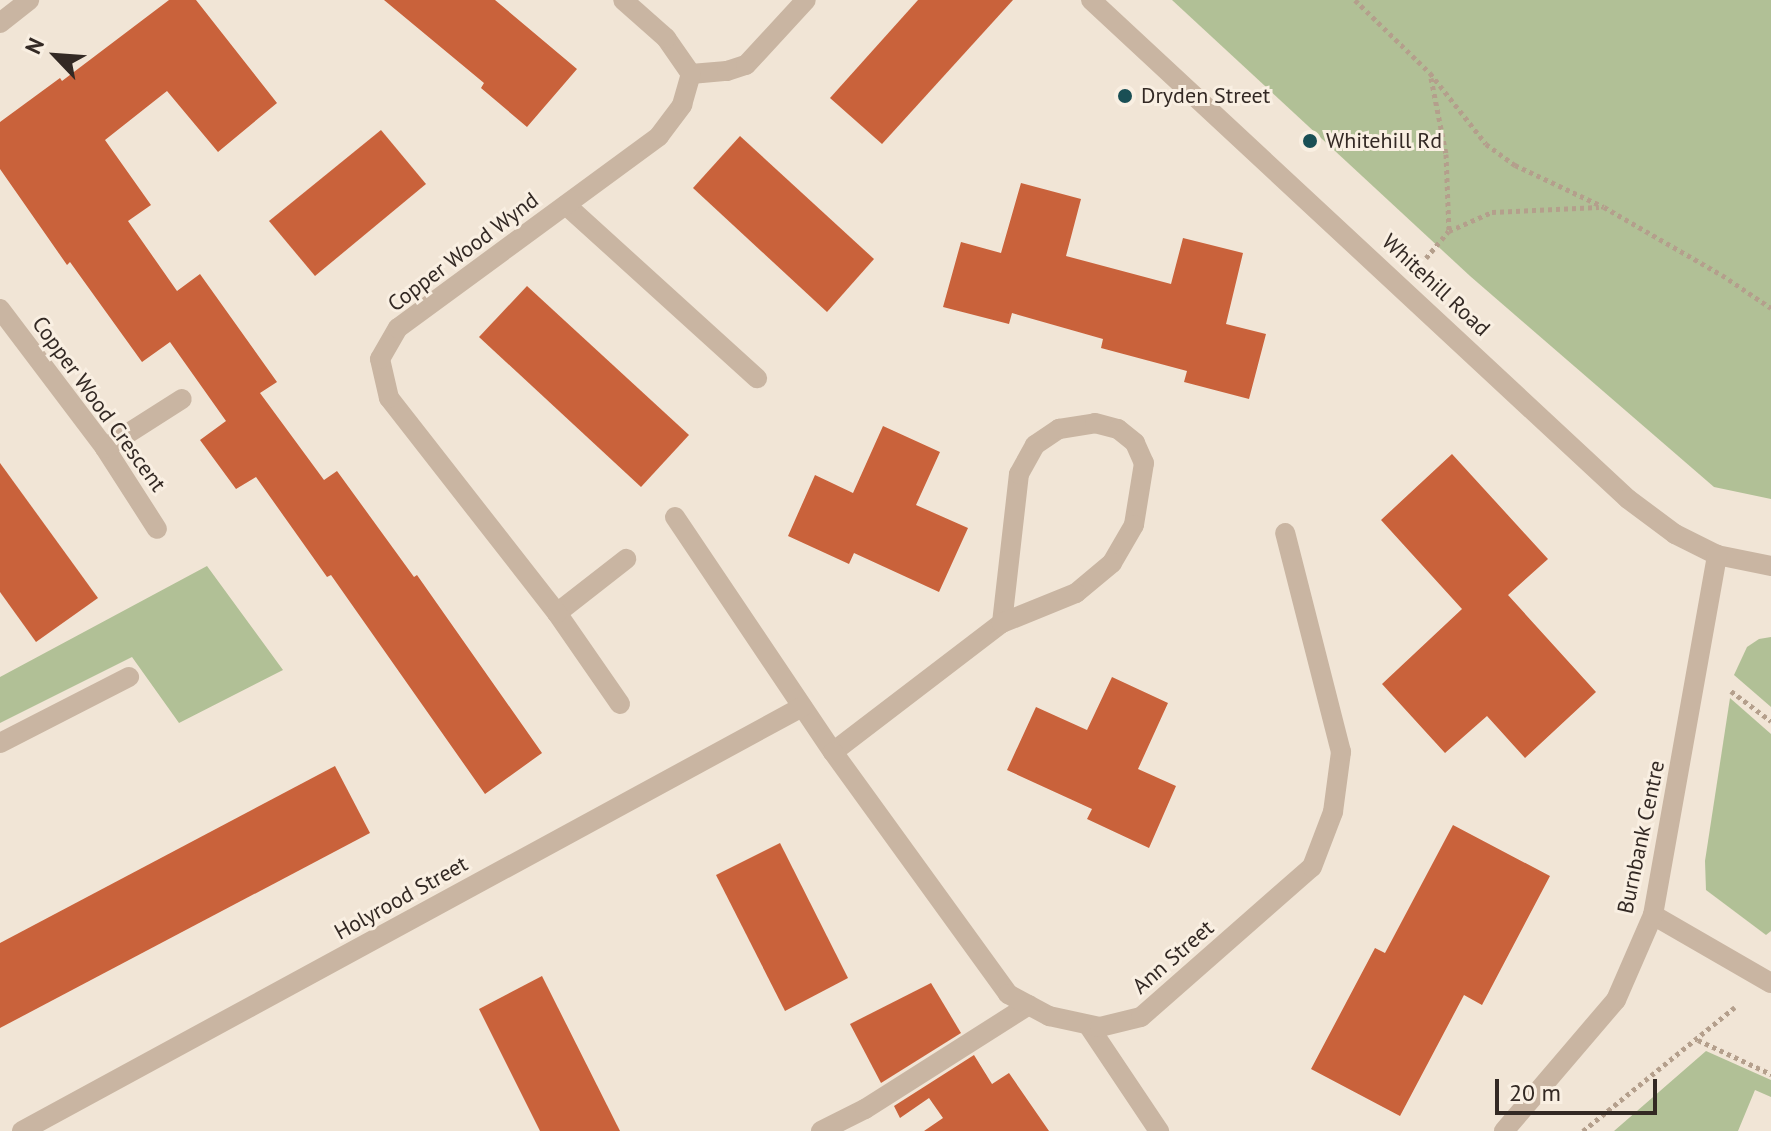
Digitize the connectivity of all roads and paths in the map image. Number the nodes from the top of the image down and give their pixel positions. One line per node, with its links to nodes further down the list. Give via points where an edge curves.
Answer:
1 (29, 0): 6 (street)
2 (623, 0): 8 (street, via 666,38)
3 (806, 0): 8 (street, via 746,65)
4 (1091, 0): 12 (street, Whitehill Road)
5 (1355, 0): 7 (path)
6 (0, 23)
7 (1430, 73): 10 (path, via 1486,144 1515,165); 11 (path, via 1446,154)
8 (691, 74): 9 (street, Copper Wood Wynd, via 682,105 659,136)
9 (566, 205): 15 (street); 24 (street, Copper Wood Wynd, via 398,328 380,359 389,398)
10 (1604, 207): 11 (path, via 1492,212); 13 (path)
11 (1449, 231): 12 (path)
12 (1401, 286): 21 (street, Whitehill Road, via 1628,499 1675,534)
13 (1771, 308)
14 (0, 309): 17 (street, Copper Wood Crescent)
15 (757, 378)
16 (182, 399): 17 (street, Copper Wood Crescent)
17 (105, 448): 19 (street, Copper Wood Crescent)
18 (675, 517): 29 (street, Ann Street)
19 (157, 529)
20 (1285, 533): 36 (street, Ann Street, via 1341,752 1333,812 1312,867 1141,1017)
21 (1717, 555): 23 (street, Whitehill Road); 27 (street, Burnbank Centre)
22 (626, 559): 24 (street)
23 (1771, 566)
24 (557, 613): 28 (street, Copper Wood Wynd)
25 (1002, 623): 25 (street, via 1019,474 1035,445 1059,429 1095,423 1118,429 1135,443 1144,463 1127,538 1112,563 1076,593); 32 (street)
26 (129, 677): 31 (street)
27 (1695, 687): 30 (path, via 1735,691); 33 (street, Burnbank Centre)
28 (620, 704)
29 (802, 707): 32 (street, Ann Street); 39 (street, Holyrood Street)
30 (1771, 721)
31 (0, 743)
32 (833, 752): 35 (street, Ann Street, via 1008,994)
33 (1653, 915): 34 (street); 42 (street, Burnbank Centre, via 1616,1000)
34 (1765, 980): 37 (path)
35 (1029, 1005): 36 (street, Ann Street); 40 (street)
36 (1088, 1025): 41 (street)
37 (1698, 1040): 38 (path); 43 (path)
38 (1771, 1074)
39 (22, 1131)
40 (821, 1131)
41 (1159, 1131)
42 (1504, 1131)
43 (1583, 1131)

